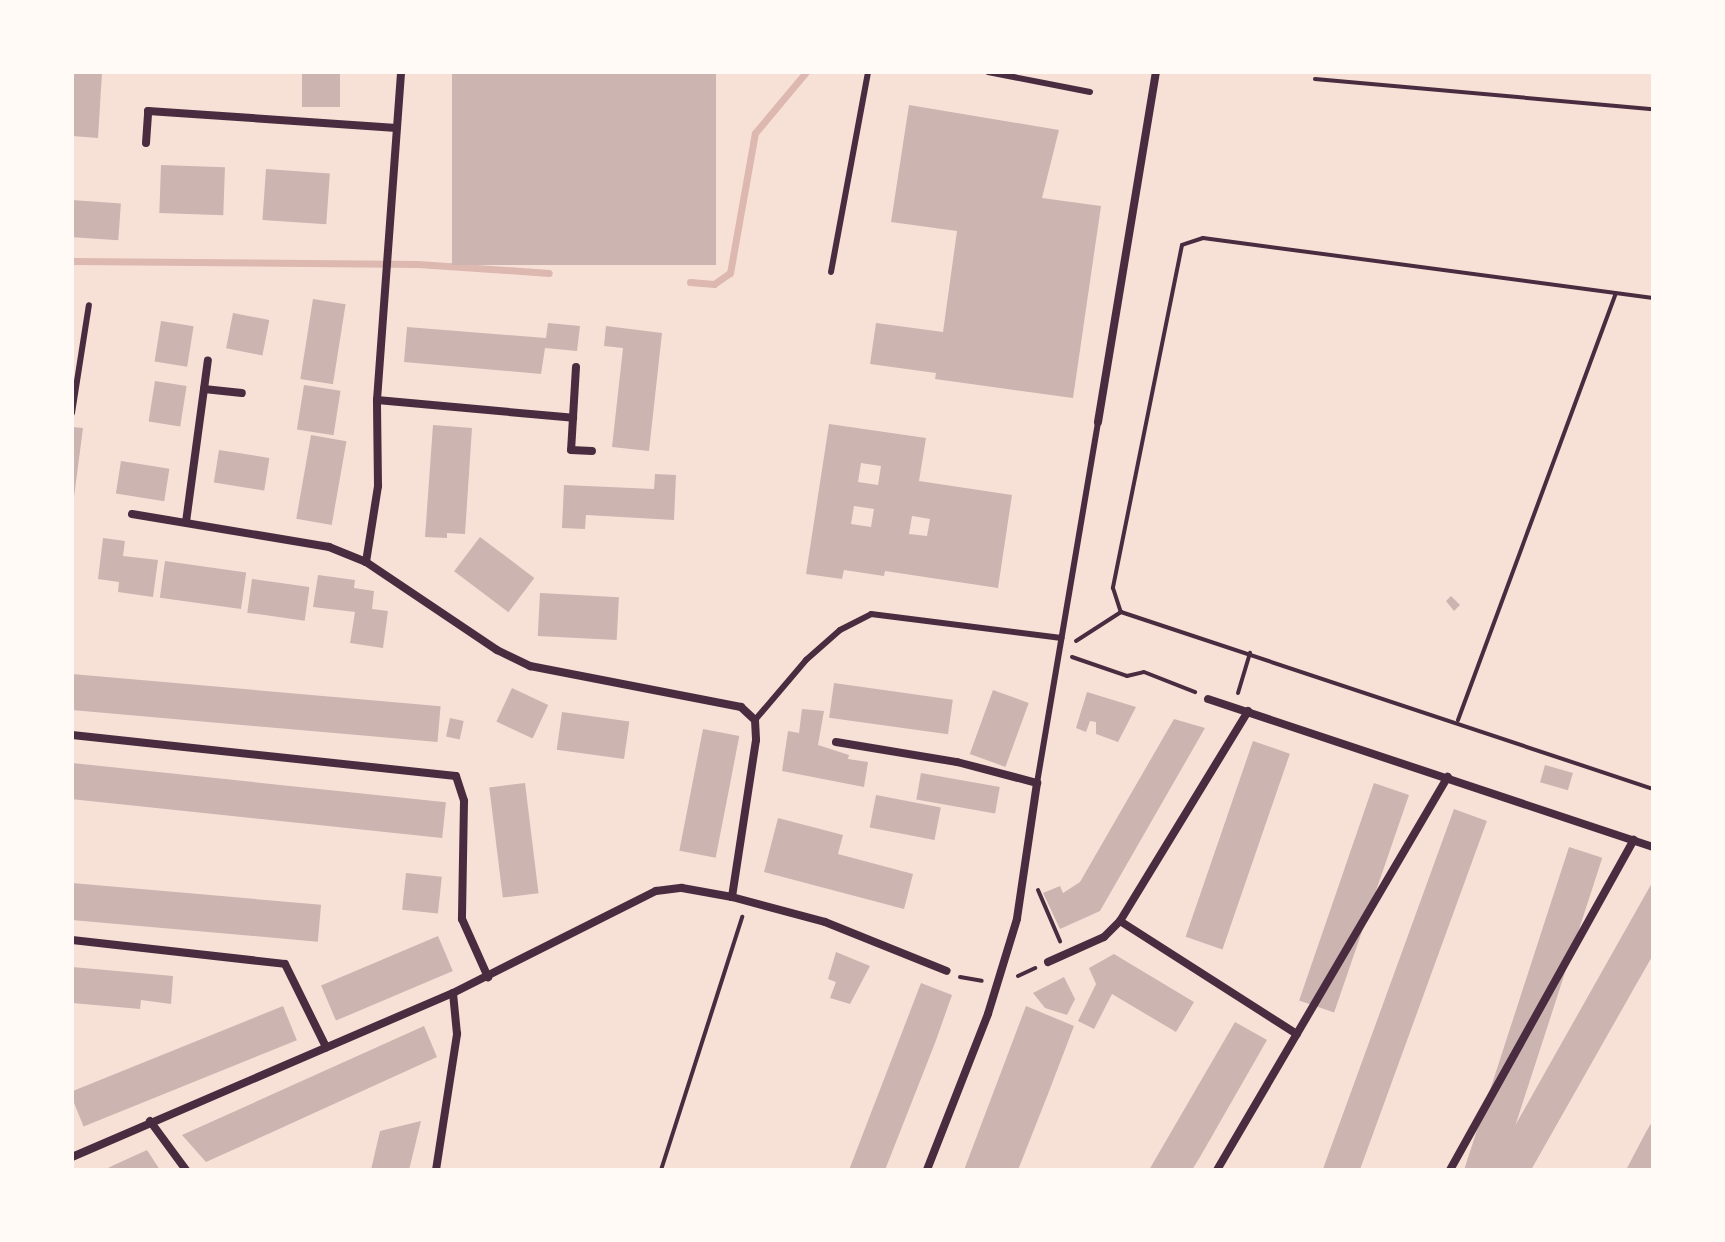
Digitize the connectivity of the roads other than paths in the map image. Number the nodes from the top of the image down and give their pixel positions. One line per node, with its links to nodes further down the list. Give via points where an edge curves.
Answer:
1 (401, 72): 6 (street)
2 (868, 72): 8 (lane)
3 (988, 72): 5 (lane)
4 (1156, 72): 17 (street)
5 (1090, 92)
6 (396, 128): 7 (street, via 148,111); 14 (street)
7 (146, 143)
8 (831, 272)
9 (89, 305): 15 (lane)
10 (208, 360): 12 (street)
11 (576, 367): 16 (street)
12 (204, 389): 13 (street); 20 (street)
13 (242, 393)
14 (377, 400): 16 (street); 21 (street, via 378,486)
15 (72, 413)
16 (573, 418): 18 (street, via 571,450)
17 (1098, 422): 22 (lane)
18 (592, 451)
19 (132, 514): 20 (street)
20 (186, 522): 21 (street, via 329,547)
21 (366, 562): 25 (street, via 497,650 530,666 741,707)
22 (1061, 638): 25 (lane, via 871,614 840,630 806,660); 29 (lane)
23 (1208, 699): 24 (street)
24 (1248, 711): 28 (street); 33 (street)
25 (755, 720): 32 (street)
26 (72, 735): 37 (street, via 456,776 464,801 462,919)
27 (836, 742): 29 (street, via 957,762)
28 (1448, 777): 30 (street); 39 (street)
29 (1037, 783): 45 (street, via 1017,919)
30 (1634, 840): 31 (street); 47 (street)
31 (1653, 847)
32 (736, 898): 36 (street, via 825,922); 37 (street, via 682,888 656,891)
33 (1120, 921): 35 (street, via 1104,937); 39 (street)
34 (72, 940): 40 (street, via 285,964)
35 (1048, 962)
36 (947, 971)
37 (488, 977): 38 (street)
38 (453, 993): 40 (street); 44 (street, via 457,1034)
39 (1297, 1034): 46 (street)
40 (326, 1047): 41 (street)
41 (150, 1121): 42 (street); 43 (street)
42 (72, 1157)
43 (186, 1170)
44 (436, 1170)
45 (927, 1170)
46 (1217, 1170)
47 (1450, 1170)

